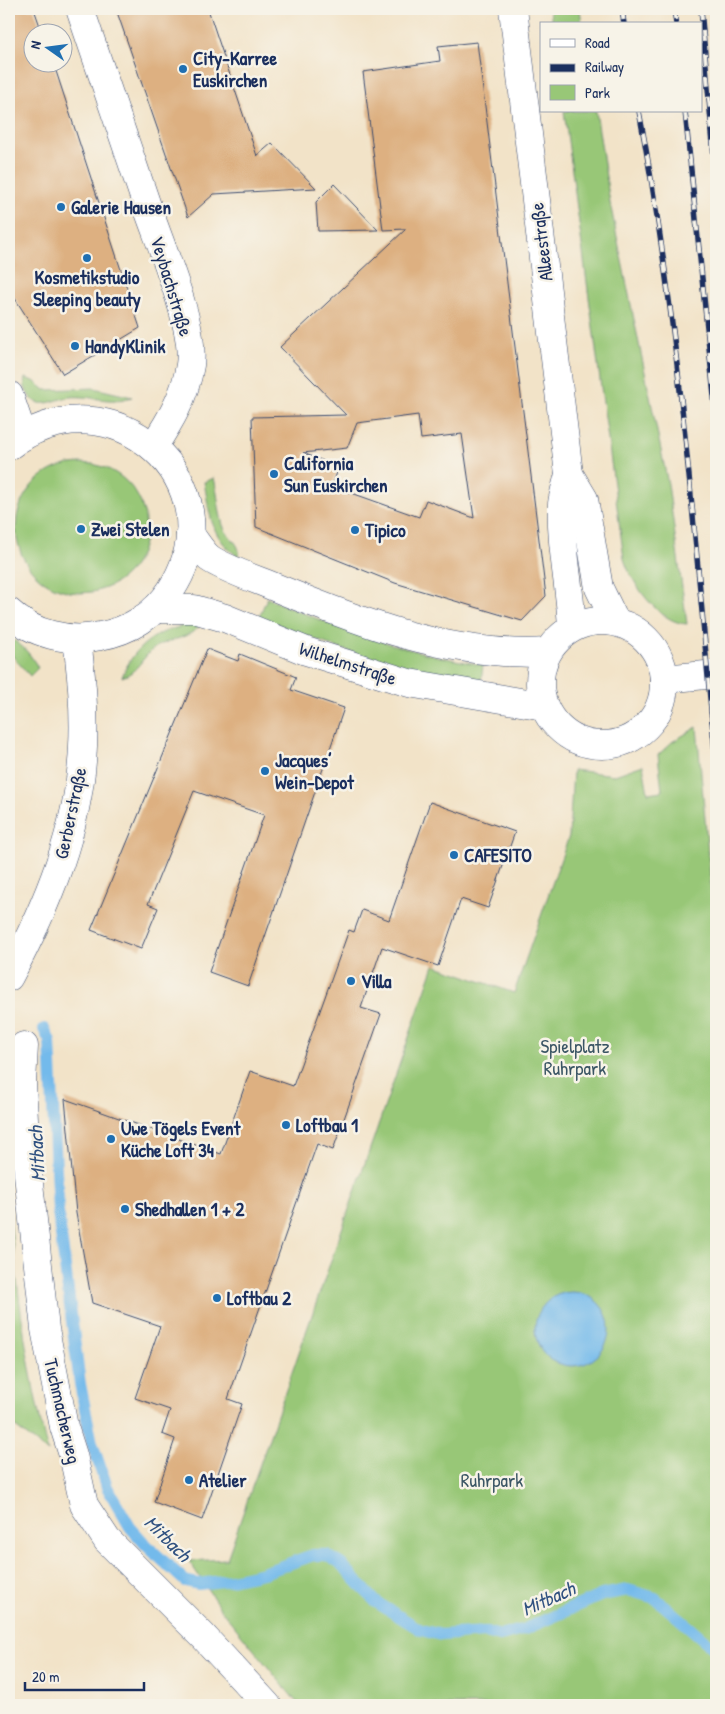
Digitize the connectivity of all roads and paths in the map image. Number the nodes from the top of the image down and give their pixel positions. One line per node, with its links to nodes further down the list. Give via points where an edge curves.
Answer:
1 (80, 9): 5 (street, Veybachstraße, via 174,284 190,341 190,364 183,393)
2 (513, 9): 6 (street, Alleestraße)
3 (9, 395): 4 (street)
4 (16, 441): 5 (street, via 55,422 90,420 123,428)
5 (153, 447): 7 (street, via 181,486)
6 (569, 474): 10 (street, Alleestraße, via 584,499 599,588); 11 (street, Alleestraße, via 562,502 562,524)
7 (190, 534): 8 (street, via 183,567 167,597); 13 (street, via 210,558 369,624 442,644 494,653)
8 (155, 609): 12 (street, via 127,628); 16 (street, Wilhelmstraße, via 194,609 225,618 314,654 409,683)
9 (9, 612): 12 (street, via 43,632)
10 (615, 621): 11 (street, via 593,620); 15 (street, via 635,630 652,644 662,664)
11 (572, 628): 13 (street, via 560,635)
12 (77, 639): 17 (street, Gerberstraße, via 83,746 75,807 55,876)
13 (547, 652): 16 (street, via 539,679)
14 (716, 674): 15 (street)
15 (664, 679): 16 (street, via 656,714 642,731 622,742 600,745 579,741 560,729)
16 (544, 706)
17 (9, 977)
18 (24, 1046): 19 (street, Tuchmacherweg, via 22,1083 26,1156 45,1329 64,1427 84,1506 107,1540)
19 (268, 1705)

